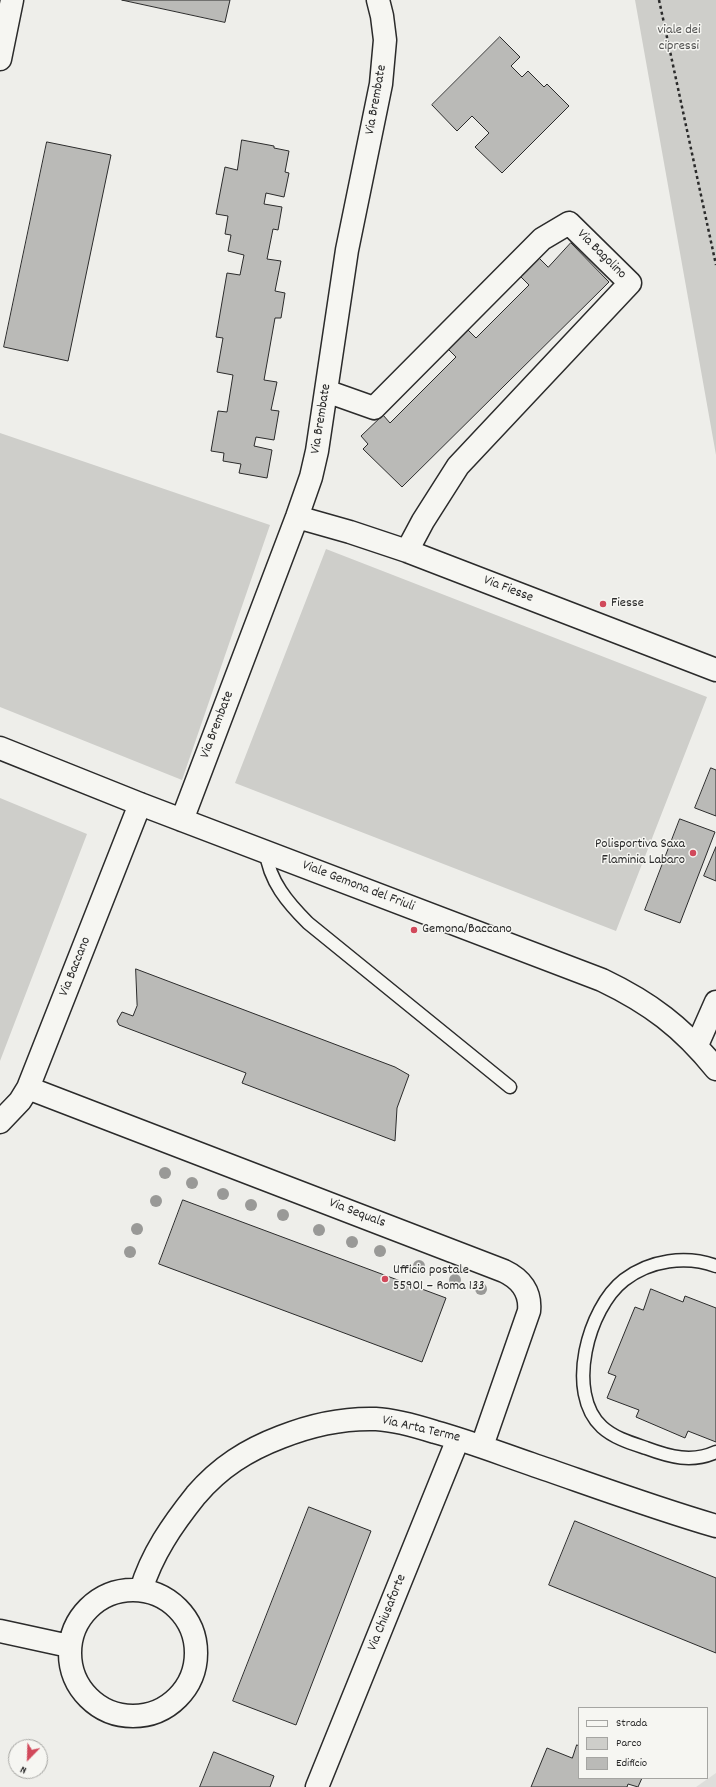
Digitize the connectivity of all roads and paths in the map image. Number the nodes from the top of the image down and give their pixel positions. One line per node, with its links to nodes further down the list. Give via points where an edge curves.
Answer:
1 (12, 0): 4 (street)
2 (378, 0): 6 (street, Via Brembate, via 385,40 381,84 347,250)
3 (658, 0): 5 (path)
4 (0, 59)
5 (716, 265)
6 (326, 391): 7 (street, Via Brembate, via 317,451); 8 (street, Via Bagolino, via 374,408 542,239 569,223 630,283 458,466)
7 (297, 517): 8 (street, Via Fiesse); 12 (street, Via Brembate)
8 (407, 551): 9 (street, Via Fiesse)
9 (716, 670)
10 (0, 748): 11 (street, Viale Gemona del Friuli)
11 (140, 804): 12 (street, Viale Gemona del Friuli); 18 (street, Via Baccano)
12 (182, 820): 13 (street, Viale Gemona del Friuli)
13 (266, 852): 15 (street, Viale Gemona del Friuli, via 602,980 634,996 662,1015); 17 (lane, via 267,865 275,882 289,903 308,923)
14 (716, 1002): 15 (street)
15 (697, 1045): 16 (street, Viale Gemona del Friuli)
16 (716, 1068)
17 (510, 1087)
18 (28, 1088): 19 (street, Via Baccano, via 20,1101); 22 (street, Via Sequals, via 504,1271 518,1279 528,1292 529,1311)
19 (0, 1122)
20 (716, 1266): 23 (lane, via 688,1260 664,1262 641,1270 624,1280 612,1293 597,1319 590,1336 582,1371 588,1408 609,1433 676,1458 696,1458)
21 (458, 1438): 22 (street, Via Arta Terme); 25 (street, Via Arta Terme, via 391,1421 353,1420 319,1424 252,1449 232,1461 212,1478 187,1507 156,1552); 28 (street, Via Chiusaforte)
22 (482, 1446): 24 (street, Via Arta Terme)
23 (716, 1452)
24 (716, 1526)
25 (141, 1590): 27 (street, via 120,1591 102,1598 86,1610 75,1627); 27 (street, via 161,1597 178,1609 190,1626 196,1647 194,1668 186,1687 172,1703 153,1713 133,1716 112,1713 93,1703 79,1687 71,1668)
26 (0, 1631): 27 (street)
27 (69, 1646)
28 (317, 1787)

